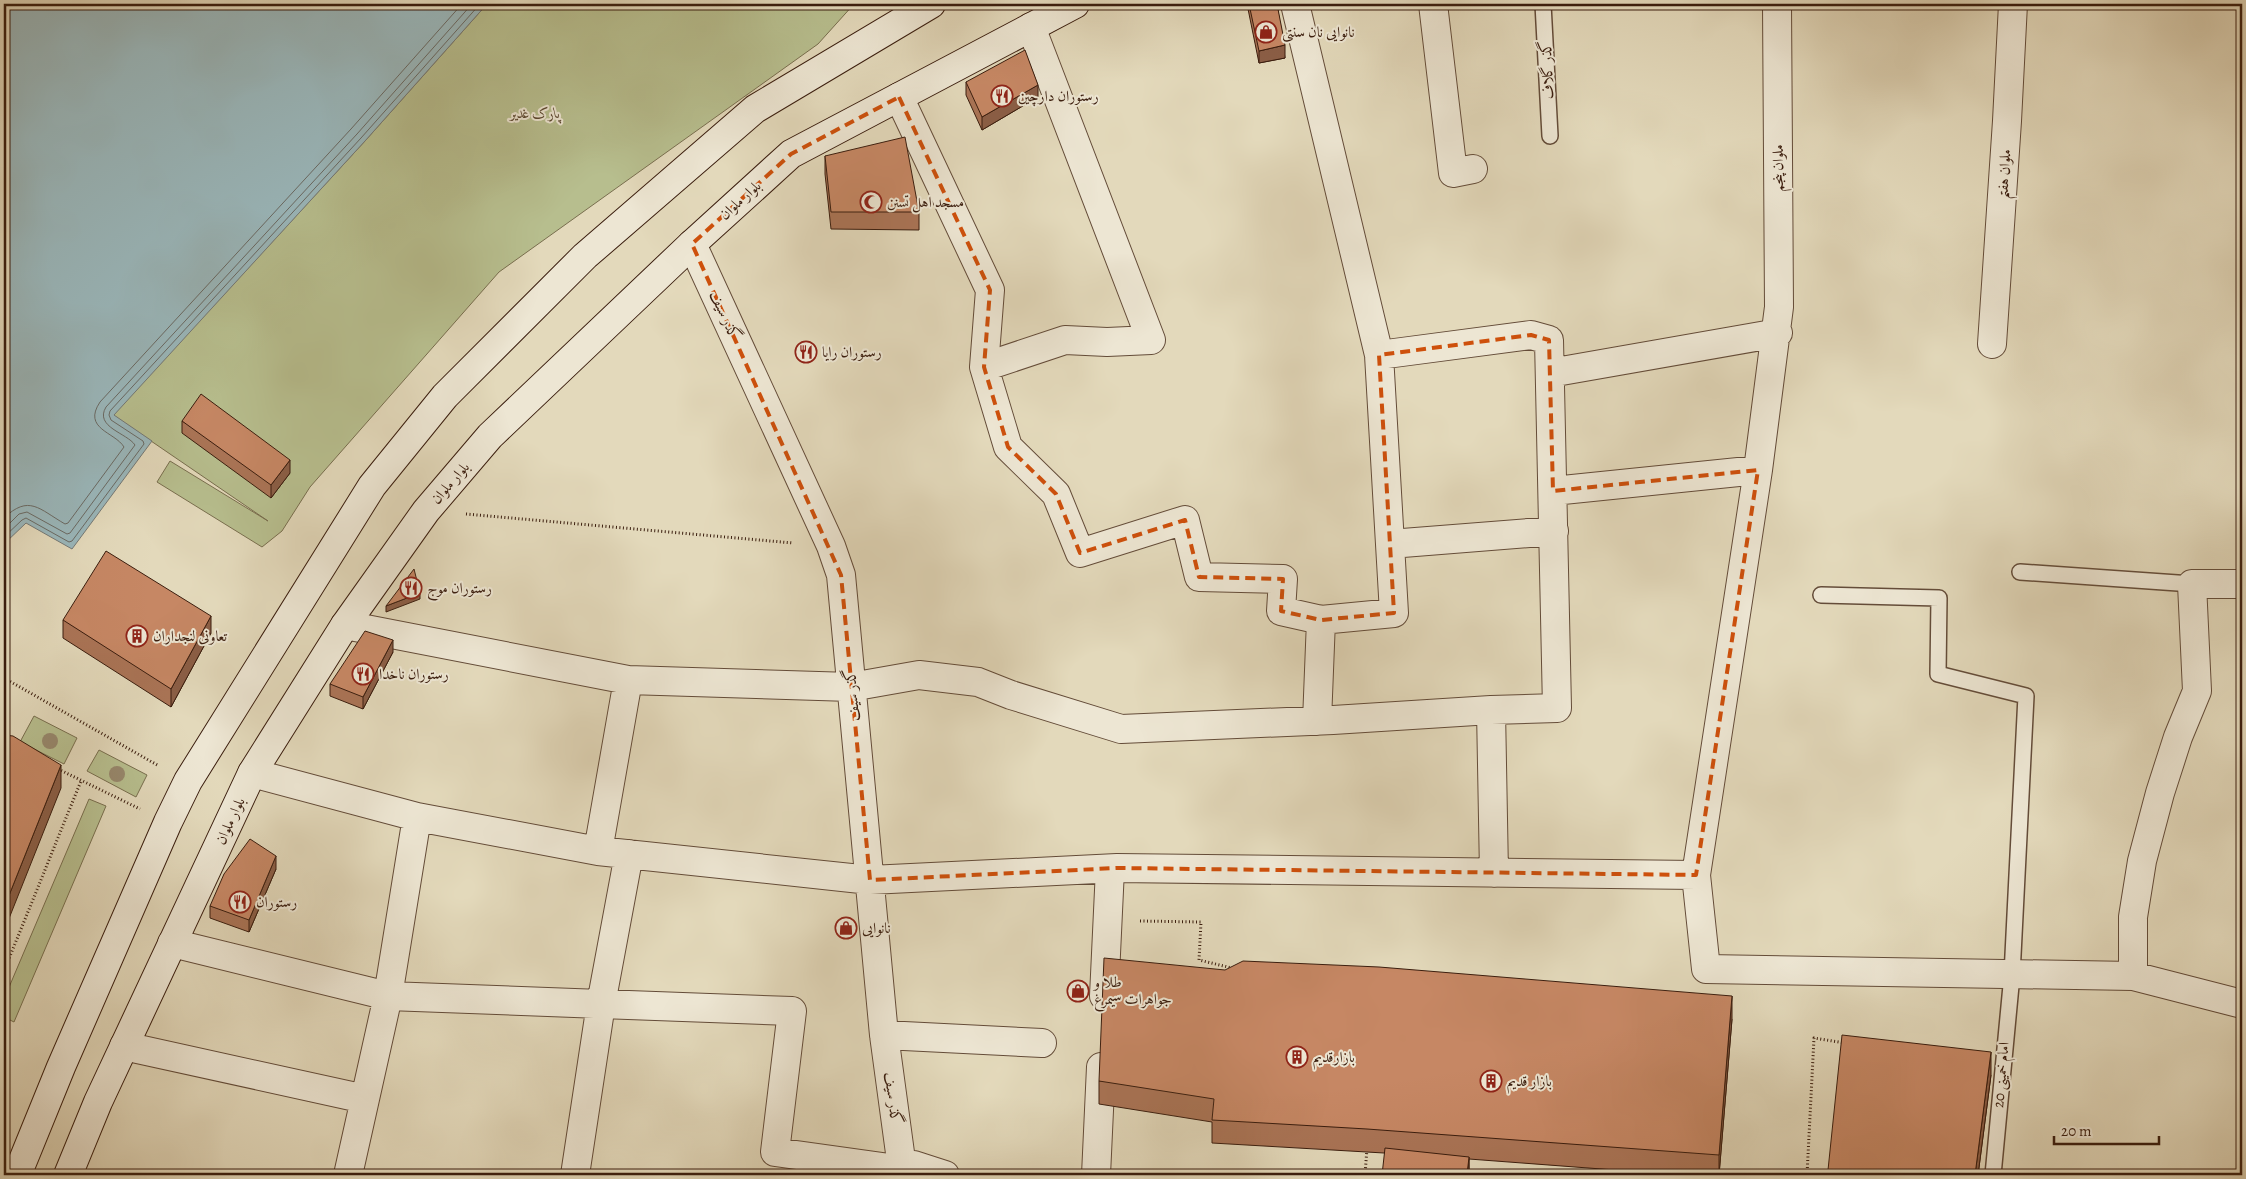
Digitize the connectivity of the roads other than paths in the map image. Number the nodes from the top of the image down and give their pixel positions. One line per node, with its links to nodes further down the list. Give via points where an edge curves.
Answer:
1 (931, 4): 51 (street, via 755,108 586,256 444,396 372,486 188,781 65,1058)
2 (1075, 4): 8 (street, بلوار ملوان)
3 (1295, 4): 15 (street)
4 (1433, 4): 11 (street, via 1453,173)
5 (1543, 4): 10 (lane, گذر گلاف)
6 (1777, 4): 13 (street, ملوان پنجم)
7 (2013, 4): 14 (street, ملوان هفتم)
8 (1031, 27): 9 (street, بلوار ملوان); 16 (street, via 1151,340 1065,340)
9 (899, 96): 12 (street, بلوار ملوان, via 790,154); 16 (street, via 990,290)
10 (1550, 136)
11 (1473, 169)
12 (692, 244): 27 (street, بلوار ملوان, via 490,436 426,511); 29 (street, گذر سیف, via 831,546 841,576)
13 (1778, 333): 17 (street); 18 (street, ملوان پنجم)
14 (1992, 344)
15 (1378, 356): 17 (street, via 1531,336 1549,340); 21 (street)
16 (984, 367): 26 (street, via 1008,447 1056,494 1080,553 1186,520 1199,577 1283,579 1281,611)
17 (1550, 373): 19 (street)
18 (1758, 470): 19 (street); 38 (street, ملوان پنجم)
19 (1553, 491): 20 (street)
20 (1554, 530): 21 (street); 30 (street, via 1557,708)
21 (1390, 544): 26 (street, via 1394,613)
22 (2020, 572): 23 (lane)
23 (2192, 584): 24 (street); 42 (street, via 2197,691 2178,737 2142,861 2133,917)
24 (2242, 584)
25 (1821, 595): 41 (lane, امام خمینی 20, via 1940,598 1938,674 2026,696)
26 (1321, 620): 31 (street)
27 (345, 625): 28 (street); 32 (street, بلوار ملوان)
28 (628, 680): 29 (street); 34 (street)
29 (851, 686): 31 (street, via 919,675 978,682 1120,729); 39 (street, گذر سیف)
30 (1491, 710): 31 (street); 37 (street)
31 (1317, 721)
32 (252, 773): 33 (street); 40 (street, بلوار ملوان)
33 (417, 817): 34 (street); 43 (street)
34 (598, 851): 35 (street)
35 (629, 854): 39 (street); 44 (street)
36 (1110, 869): 37 (street); 39 (street); 56 (street)
37 (1494, 873): 38 (street)
38 (1696, 875): 41 (street, ملوان پنجم, via 1706,970)
39 (870, 880): 46 (street, گذر سیف)
40 (172, 943): 43 (street); 48 (street, بلوار ملوان)
41 (2012, 975): 42 (street); 57 (lane, امام خمینی 20)
42 (2133, 976): 45 (street)
43 (388, 996): 44 (street); 49 (street)
44 (601, 1004): 50 (street, via 792,1011 775,1152); 54 (street)
45 (2242, 1004)
46 (884, 1035): 47 (street); 50 (street, گذر سیف)
47 (1042, 1043)
48 (124, 1046): 49 (street); 52 (street, بلوار ملوان)
49 (366, 1099): 53 (street)
50 (903, 1173): 55 (street, via 914,1165)
51 (18, 1175)
52 (68, 1175)
53 (348, 1175)
54 (574, 1175)
55 (946, 1175)
56 (1096, 1175)
57 (1993, 1175)

